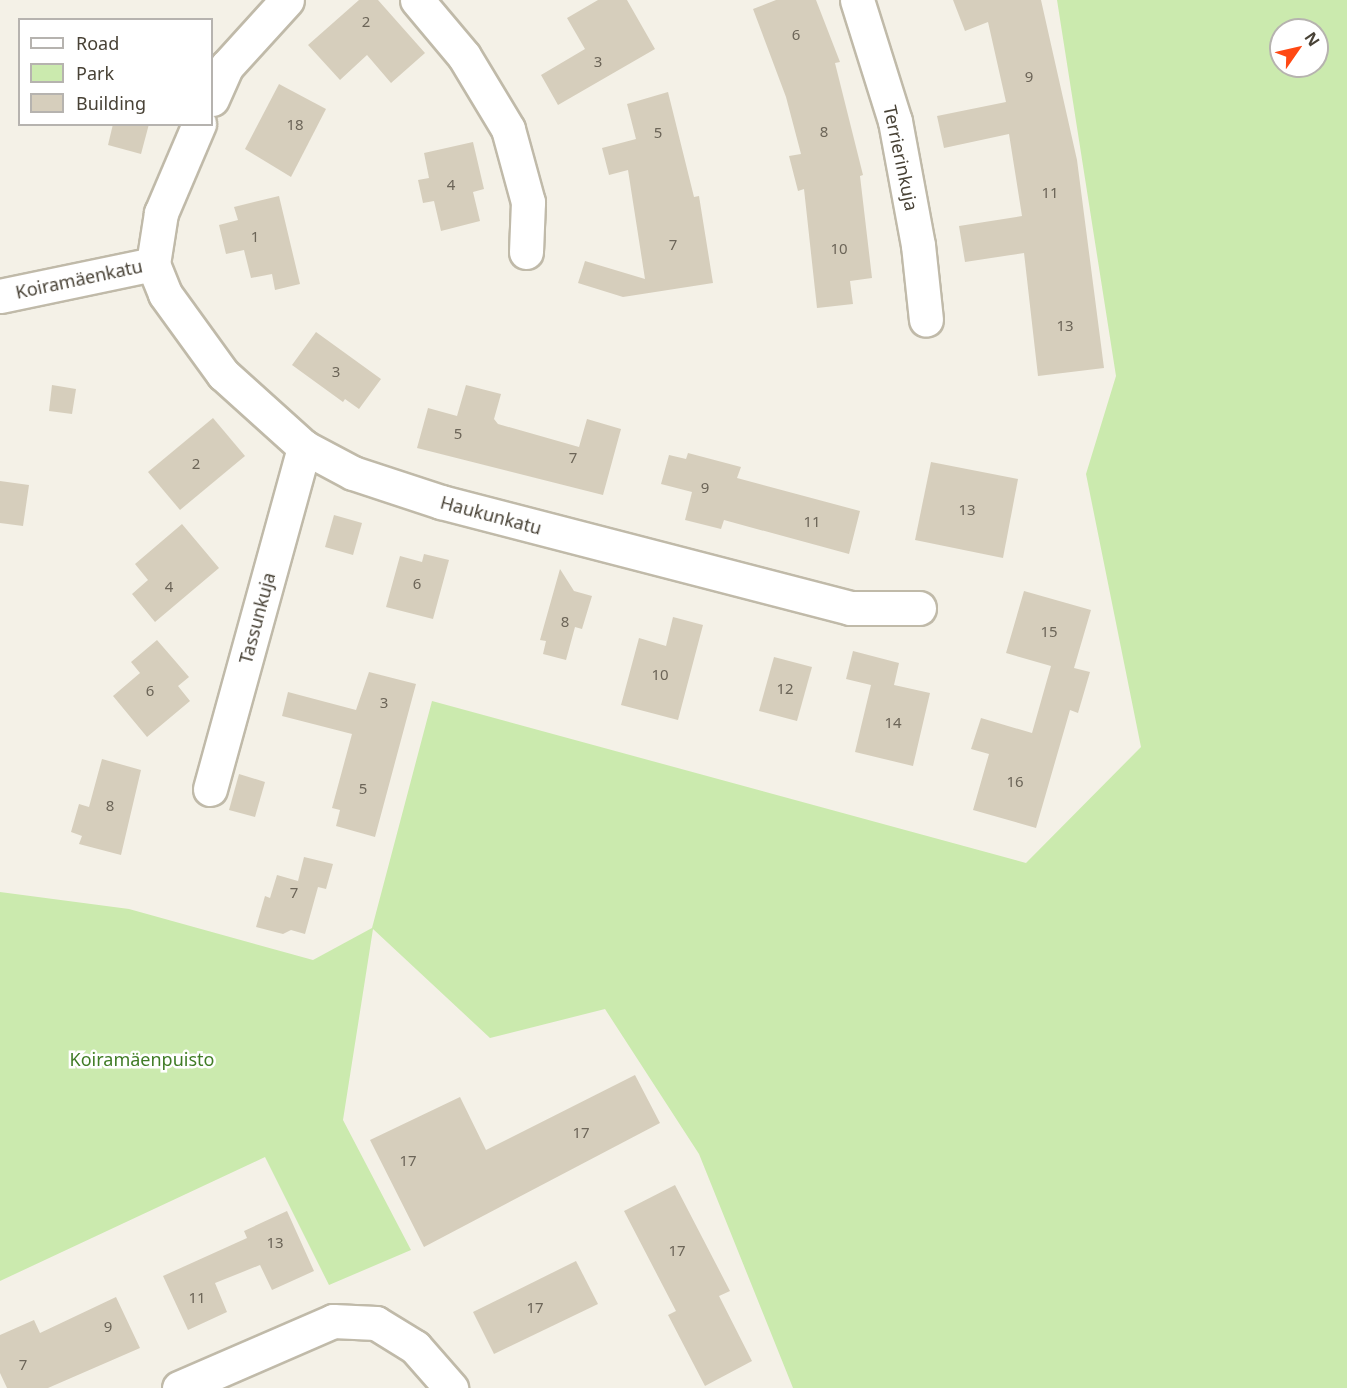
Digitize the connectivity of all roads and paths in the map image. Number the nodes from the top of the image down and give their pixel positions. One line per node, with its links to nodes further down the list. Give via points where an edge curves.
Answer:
1 (287, 0): 4 (street, via 227,66)
2 (417, 0): 6 (street, via 464,56 508,129 528,202)
3 (857, 0): 9 (street, Terrierinkuja, via 895,121 918,245)
4 (213, 97)
5 (198, 126): 7 (street, Koiramäenkatu, via 161,213)
6 (526, 252)
7 (153, 264): 8 (street, Koiramäenkatu); 10 (street, Haukunkatu, via 165,294 216,366 251,403)
8 (0, 296)
9 (926, 320)
10 (304, 447): 11 (street, Haukunkatu, via 380,484 579,538 849,608); 12 (street, Tassunkuja)
11 (919, 608)
12 (210, 789)
13 (179, 1388): 14 (street, via 333,1321 376,1323 415,1347)
14 (451, 1388)

